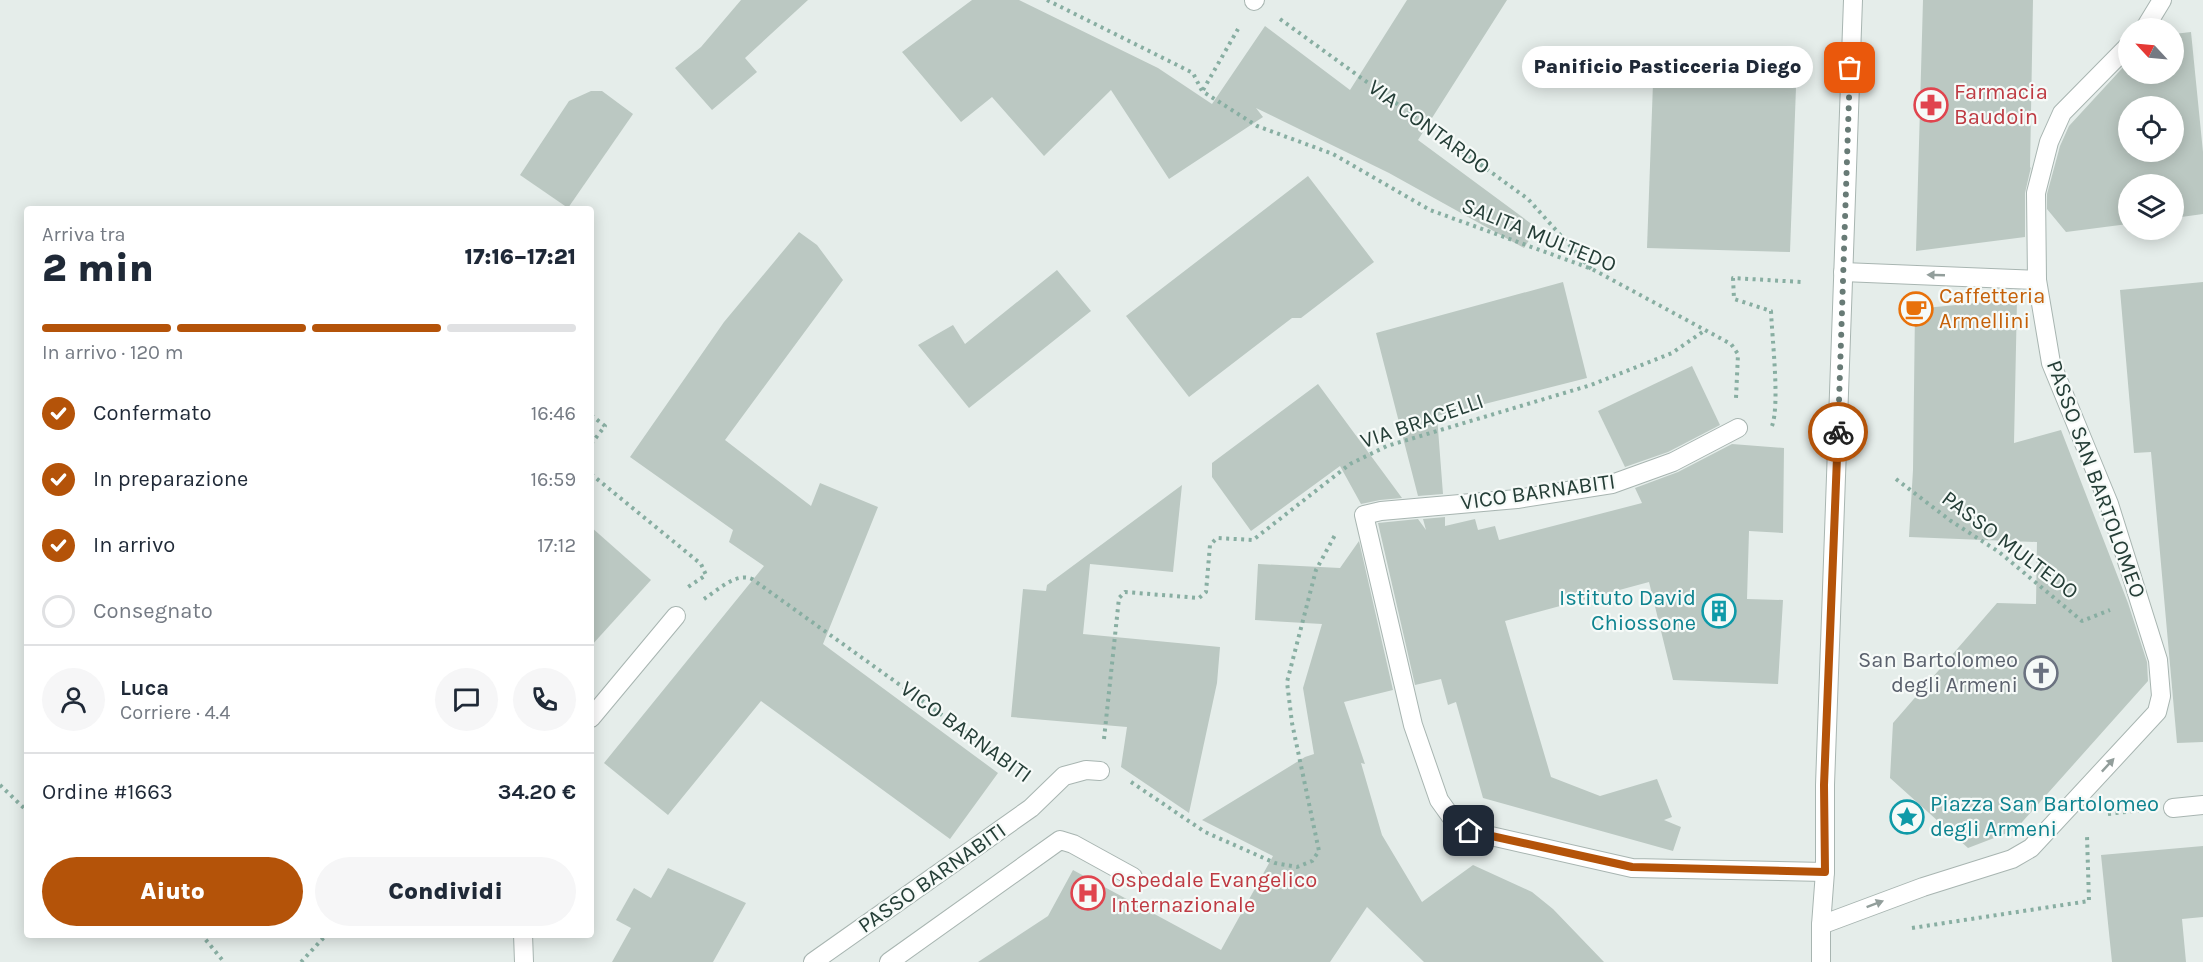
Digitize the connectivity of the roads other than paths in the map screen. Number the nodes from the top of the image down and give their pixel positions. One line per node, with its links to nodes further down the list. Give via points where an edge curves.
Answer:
1 (1853, 0): 5 (street)
2 (2162, 0): 3 (street)
3 (2151, 18)
4 (2118, 56): 6 (street, PASSO SAN BARTOLOMEO, via 2062,113 2049,142 2036,193)
5 (1843, 272): 6 (street, one-way to 5); 14 (street, via 1824,785)
6 (2037, 280): 16 (street, PASSO SAN BARTOLOMEO, one-way to 6, via 2012,859 2031,848 2157,712 2161,696 2158,660 2109,504 2051,363)
7 (1738, 428): 14 (street, VICO BARNABITI, via 1673,462 1612,484 1517,499 1364,515 1413,725 1439,800 1454,821 1469,831 1632,867)
8 (676, 616): 9 (street)
9 (594, 714)
10 (1100, 771): 11 (street, VICO BARNABITI, via 1073,772)
11 (1048, 791): 19 (street, PASSO BARNABITI, via 1031,808)
12 (2203, 805): 13 (street)
13 (2173, 808)
14 (1825, 872): 16 (street)
15 (1133, 877): 20 (street, via 1060,840)
16 (1821, 925): 21 (street)
17 (523, 938): 18 (street)
18 (524, 962)
19 (813, 962)
20 (889, 962)
21 (1821, 962)

